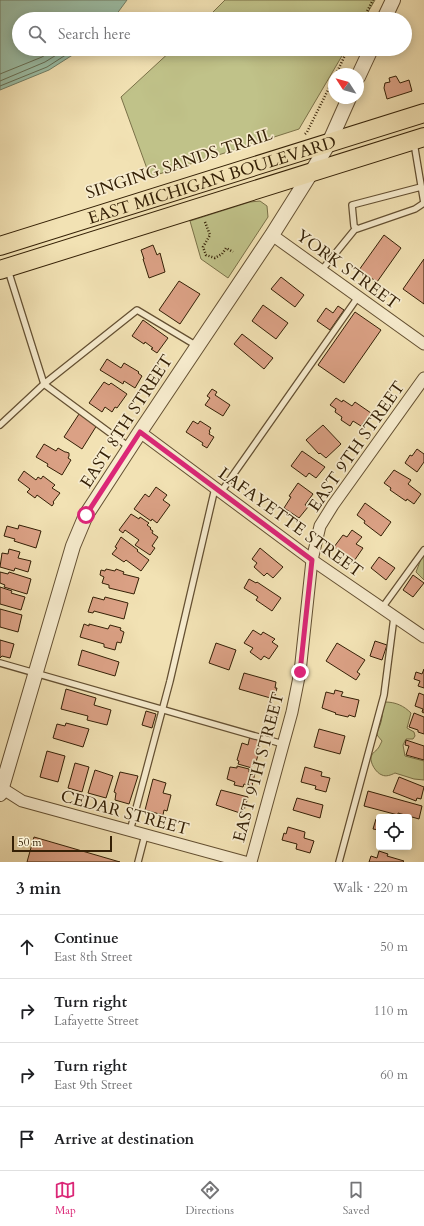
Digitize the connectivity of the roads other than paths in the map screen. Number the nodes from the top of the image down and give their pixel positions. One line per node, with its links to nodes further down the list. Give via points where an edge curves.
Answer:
1 (392, 0): 2 (street)
2 (387, 12)
3 (368, 56): 4 (street)
4 (362, 68)
5 (346, 104): 8 (street, EAST 8TH STREET)
6 (424, 113): 8 (main road, EAST MICHIGAN BOULEVARD)
7 (419, 139): 9 (main road, EAST MICHIGAN BOULEVARD); 10 (lane)
8 (329, 143): 9 (street, EAST 8TH STREET); 13 (main road, EAST MICHIGAN BOULEVARD)
9 (311, 173): 12 (street, EAST 8TH STREET); 14 (main road, EAST MICHIGAN BOULEVARD)
10 (421, 186): 11 (lane, via 424,203 415,209); 11 (lane, via 352,205)
11 (356, 228): 15 (lane)
12 (272, 235): 15 (street, YORK STREET); 18 (street, EAST 8TH STREET)
13 (0, 246)
14 (3, 269): 20 (lane)
15 (321, 271): 16 (street, YORK STREET)
16 (358, 297): 17 (street, YORK STREET); 24 (lane)
17 (424, 344)
18 (197, 346): 20 (lane, via 137,310); 22 (street, EAST 8TH STREET)
19 (424, 378): 26 (street, EAST 9TH STREET, via 332,505 320,526)
20 (44, 384): 21 (lane); 23 (lane)
21 (0, 425)
22 (140, 432): 23 (street, EAST 8TH STREET); 24 (street, LAFAYETTE STREET)
23 (130, 448): 31 (street, EAST 8TH STREET, via 86,515 73,546)
24 (218, 490): 26 (street, LAFAYETTE STREET); 32 (lane)
25 (424, 550): 27 (lane)
26 (312, 560): 27 (street, LAFAYETTE STREET); 33 (street, EAST 9TH STREET, via 300,672)
27 (382, 608): 28 (street, LAFAYETTE STREET)
28 (394, 616): 29 (street, LAFAYETTE STREET); 40 (lane, via 384,695)
29 (424, 637)
30 (0, 664): 31 (lane)
31 (36, 673): 32 (lane); 34 (street, EAST 8TH STREET)
32 (162, 710): 33 (lane); 35 (lane)
33 (283, 744): 39 (street, EAST 9TH STREET)
34 (1, 789): 35 (street, CEDAR STREET, via 22,802)
35 (130, 831): 36 (street, CEDAR STREET)
36 (146, 835): 37 (lane); 38 (street, CEDAR STREET)
37 (138, 862)
38 (245, 862)
39 (250, 862)
40 (339, 862)

